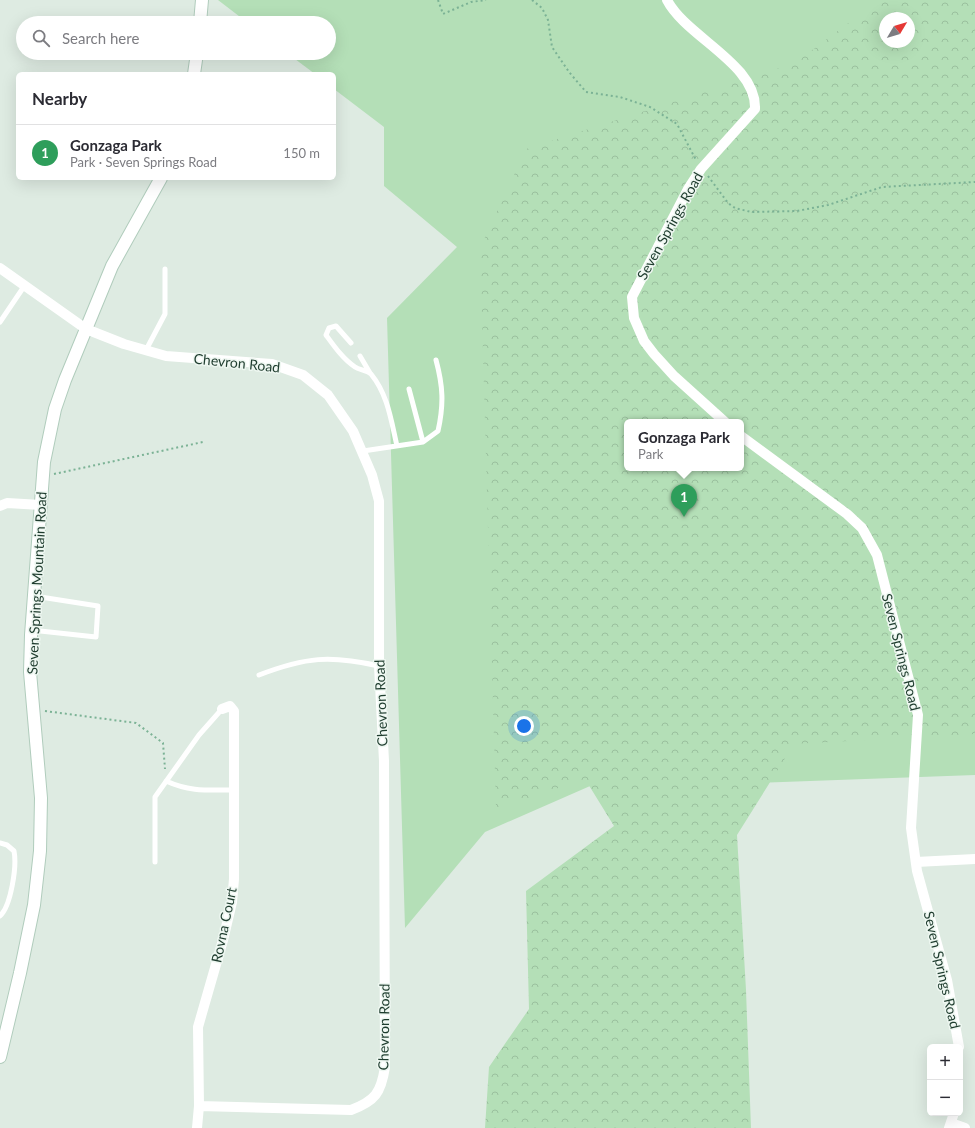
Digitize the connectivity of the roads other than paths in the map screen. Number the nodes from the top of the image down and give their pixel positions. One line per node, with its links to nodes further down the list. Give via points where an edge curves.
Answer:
1 (202, 0): 3 (street)
2 (667, 0): 18 (street, Seven Springs Road, via 673,12 730,61 747,80 755,109 710,158 688,189 634,291 634,318 644,341 654,354 674,376)
3 (201, 16)
4 (196, 60): 5 (street)
5 (194, 72)
6 (160, 180): 11 (street, Seven Springs Mountain Road, via 112,266)
7 (0, 268): 9 (street, Chevron Road)
8 (165, 269): 13 (lane, via 165,314)
9 (25, 285): 10 (lane); 11 (street, Chevron Road)
10 (0, 322)
11 (86, 329): 13 (street, Chevron Road); 23 (street, Seven Springs Mountain Road, via 55,409 44,462)
12 (351, 342): 16 (lane, via 336,326 329,328 326,335 337,349 357,368)
13 (145, 351): 22 (street, Chevron Road, via 166,356 272,364 297,372 328,395 353,431)
14 (360, 356): 16 (lane)
15 (436, 360): 20 (lane, via 442,381 442,411 438,431)
16 (370, 373): 21 (lane, via 387,400)
17 (409, 389): 20 (lane)
18 (722, 419)
19 (744, 438): 35 (street, Seven Springs Road, via 847,514 862,528 877,555 918,715 911,828)
20 (423, 442): 21 (lane)
21 (397, 446): 22 (lane)
22 (363, 451): 27 (street, Chevron Road, via 379,500)
23 (41, 505): 24 (street, via 6,503); 25 (street, Seven Springs Mountain Road)
24 (0, 506)
25 (34, 596): 26 (street, Seven Springs Mountain Road); 26 (lane, via 98,606 96,637)
26 (32, 630): 38 (street, Seven Springs Mountain Road, via 30,672 41,798 40,851 32,913)
27 (379, 666): 28 (lane, via 346,660 304,660); 39 (street, Chevron Road, via 384,761 385,1067 382,1087 368,1102 351,1110)
28 (259, 675)
29 (222, 709): 30 (lane, via 199,735); 31 (street, Rovna Court, via 230,706 234,711)
30 (166, 781): 31 (lane, via 182,788 201,791); 34 (lane, via 155,797)
31 (234, 790): 39 (street, Rovna Court, via 232,902 198,1027)
32 (0, 843): 36 (lane, via 14,851 16,862 7,905)
33 (975, 859): 35 (street)
34 (155, 862)
35 (916, 862): 37 (street, Seven Springs Road, via 947,980)
36 (0, 916)
37 (958, 1044)
38 (0, 1057)
39 (199, 1106): 41 (street, Rovna Court)
40 (951, 1121): 42 (street)
41 (197, 1128)
42 (965, 1128)

